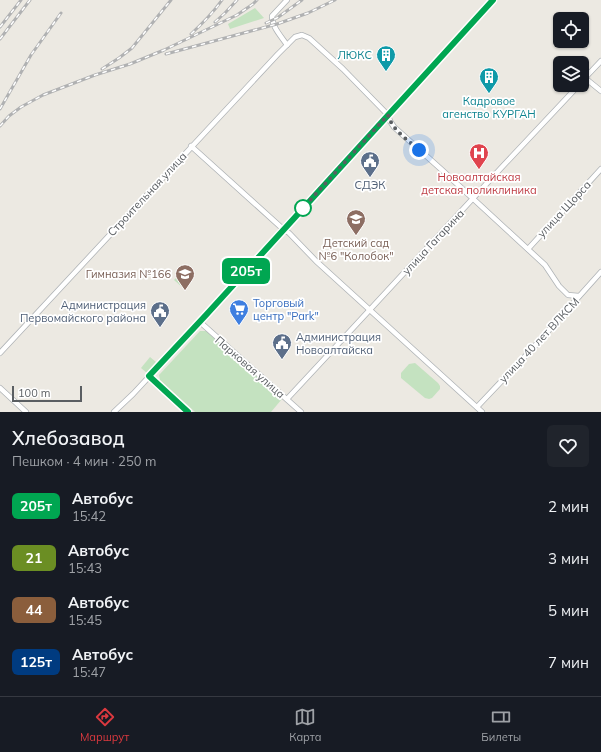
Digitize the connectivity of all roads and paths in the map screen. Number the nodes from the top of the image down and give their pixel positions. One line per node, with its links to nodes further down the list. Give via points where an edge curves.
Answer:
1 (287, 0): 3 (street, via 272,16 272,20)
2 (493, 0): 9 (street)
3 (287, 45): 9 (street, Строительная улица, via 295,37 302,35 309,38); 10 (street, Строительная улица)
4 (601, 61): 5 (street)
5 (589, 74)
6 (589, 83): 7 (street)
7 (601, 91)
8 (572, 92): 12 (street, улица Гагарина)
9 (388, 115): 12 (street, via 394,127); 13 (street)
10 (191, 146): 13 (street); 19 (street, Строительная улица)
11 (601, 170): 14 (street, улица Щорса)
12 (473, 198): 14 (street); 17 (street, улица Гагарина)
13 (283, 229): 17 (street); 18 (street)
14 (528, 249): 16 (street, via 545,265 568,295)
15 (601, 272): 16 (street, улица 40 лет ВЛКСМ)
16 (579, 296): 23 (street, улица 40 лет ВЛКСМ)
17 (370, 310): 22 (street, улица Гагарина); 23 (street)
18 (200, 322): 20 (street); 22 (street, Парковая улица)
19 (0, 353)
20 (149, 376): 25 (street); 26 (street)
21 (0, 388): 24 (street)
22 (287, 399): 27 (street, Парковая улица)
23 (477, 407): 28 (street)
24 (26, 412)
25 (114, 412)
26 (188, 412)
27 (301, 412)
28 (482, 412)

